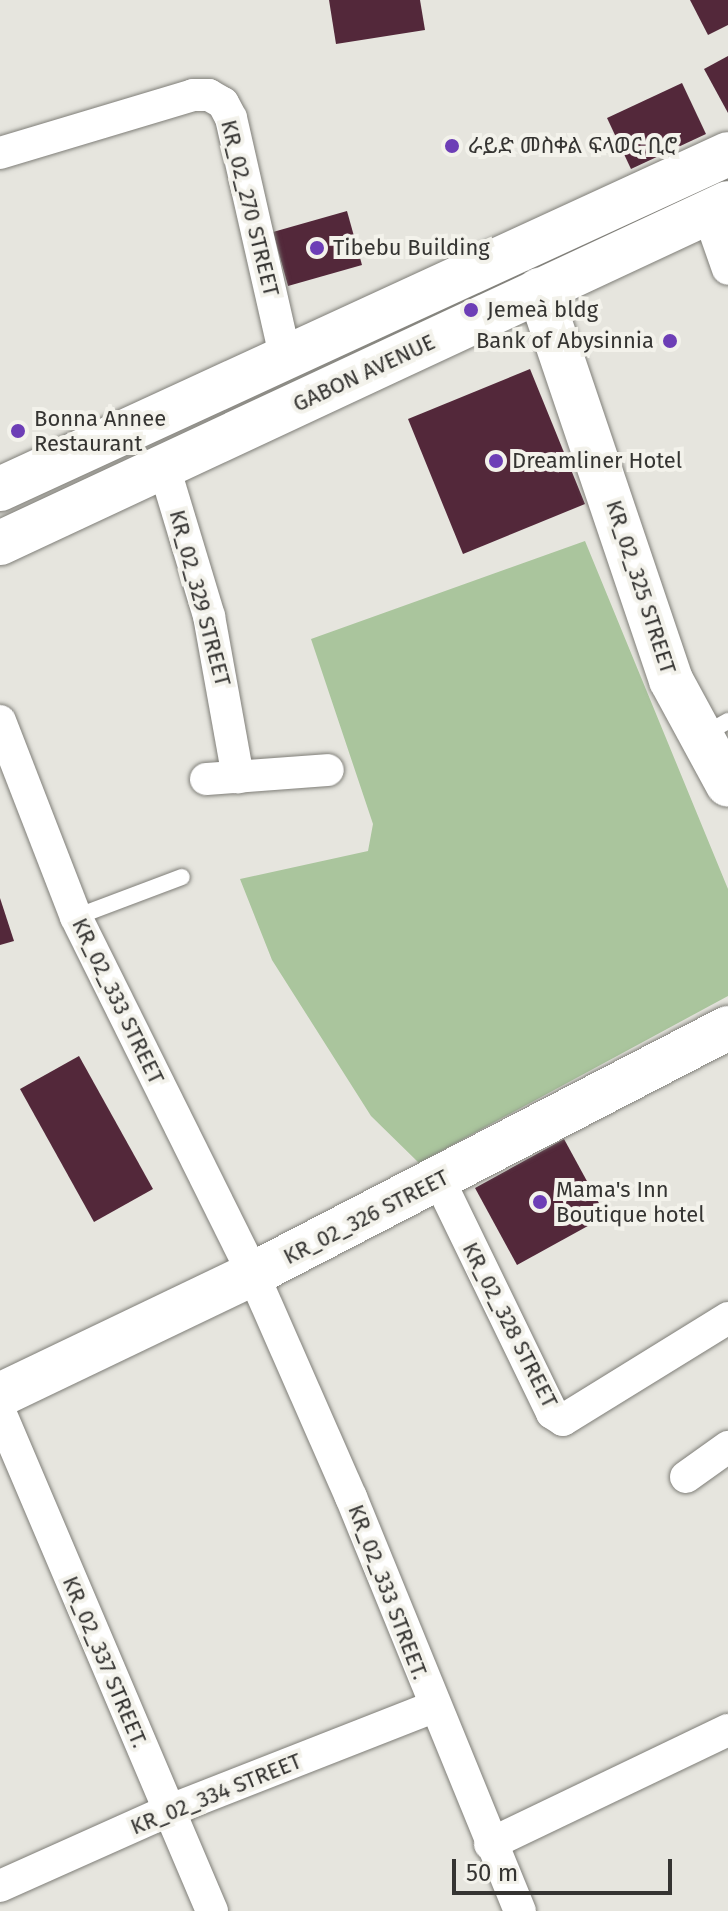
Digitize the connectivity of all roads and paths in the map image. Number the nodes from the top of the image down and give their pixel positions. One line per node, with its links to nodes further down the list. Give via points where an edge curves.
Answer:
1 (0, 153): 6 (street, KR_02_270 STREET, via 193,95 209,95 223,103 231,118)
2 (728, 154): 6 (main road)
3 (718, 208): 4 (street); 5 (main road, GABON AVENUE)
4 (728, 269)
5 (539, 290): 8 (main road, GABON AVENUE); 13 (main road, KR_02_325 STREET, via 671,680)
6 (285, 355): 7 (main road)
7 (76, 453): 9 (main road); 10 (main road)
8 (164, 467): 10 (main road, GABON AVENUE); 15 (street, KR_02_329 STREET, via 209,616)
9 (0, 489)
10 (99, 497): 11 (main road, GABON AVENUE)
11 (0, 543)
12 (0, 721): 19 (street, KR_02_333 STREET)
13 (714, 729): 17 (main road, KR_02_325 STREET)
14 (328, 770): 15 (street)
15 (238, 777): 16 (street)
16 (206, 779)
17 (728, 785)
18 (182, 877): 19 (lane)
19 (76, 917): 22 (street, KR_02_333 STREET)
20 (728, 1028): 21 (main road, KR_02_326 STREET)
21 (439, 1180): 22 (main road, KR_02_326 STREET); 23 (street, KR_02_328 STREET, via 552,1413 563,1420)
22 (253, 1274): 24 (main road, KR_02_326 STREET); 28 (street, KR_02_333 STREET., via 351,1497)
23 (728, 1318)
24 (0, 1395)
25 (0, 1412): 30 (street, KR_02_337 STREET.)
26 (728, 1447): 27 (street)
27 (686, 1477)
28 (433, 1707): 30 (street, KR_02_334 STREET); 31 (street, KR_02_333 STREET.)
29 (727, 1732): 31 (street)
30 (168, 1811): 32 (street, KR_02_334 STREET); 33 (street, KR_02_337 STREET.)
31 (490, 1844): 34 (street, KR_02_333 STREET.)
32 (0, 1886)
33 (212, 1911)
34 (520, 1911)

